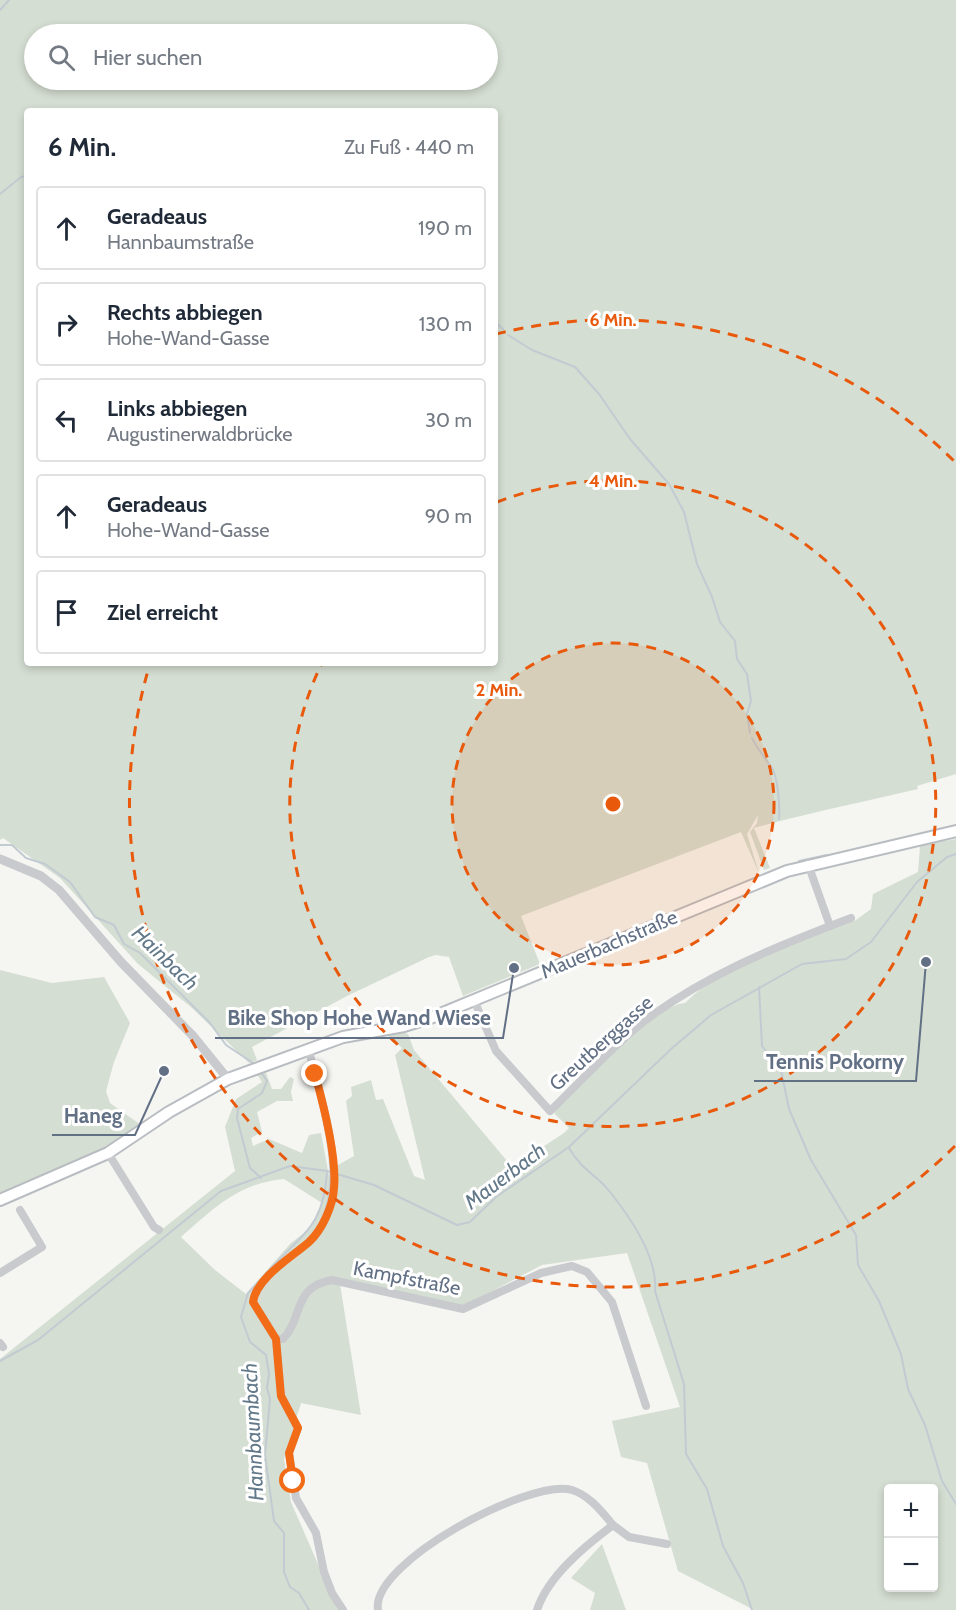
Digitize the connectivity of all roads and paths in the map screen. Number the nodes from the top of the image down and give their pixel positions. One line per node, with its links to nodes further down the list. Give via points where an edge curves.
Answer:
1 (956, 831): 3 (main road, Mauerbachstraße)
2 (0, 859): 8 (street, via 41,876 59,890)
3 (808, 864): 5 (street); 6 (main road, Mauerbachstraße)
4 (851, 918): 5 (street, Greutberggasse)
5 (830, 926): 6 (street, Greutberggasse, via 730,968 653,1015 550,1111 496,1051)
6 (474, 1000): 7 (main road, Mauerbachstraße, via 425,1020 353,1034)
7 (309, 1051): 8 (main road, Mauerbachstraße); 14 (street, via 320,1090 334,1183 329,1209 315,1235 278,1266 259,1288 253,1302)
8 (228, 1079): 9 (main road)
9 (108, 1153): 10 (main road); 12 (street)
10 (0, 1200)
11 (20, 1210): 13 (street, via 42,1247)
12 (159, 1230)
13 (0, 1273)
14 (276, 1339): 15 (street, Kampfstraße, via 283,1339 290,1332 296,1310 319,1282 332,1280 463,1308 541,1273 572,1266 587,1272 612,1302); 18 (street, via 281,1396 298,1428 289,1453 296,1498 316,1533 324,1572)
15 (646, 1406)
16 (613, 1525): 17 (street, via 630,1537); 19 (street, via 574,1490 551,1490 512,1501 447,1534 402,1566 380,1591); 20 (street, via 560,1573)
17 (667, 1544)
18 (343, 1610)
19 (378, 1610)
20 (537, 1610)

